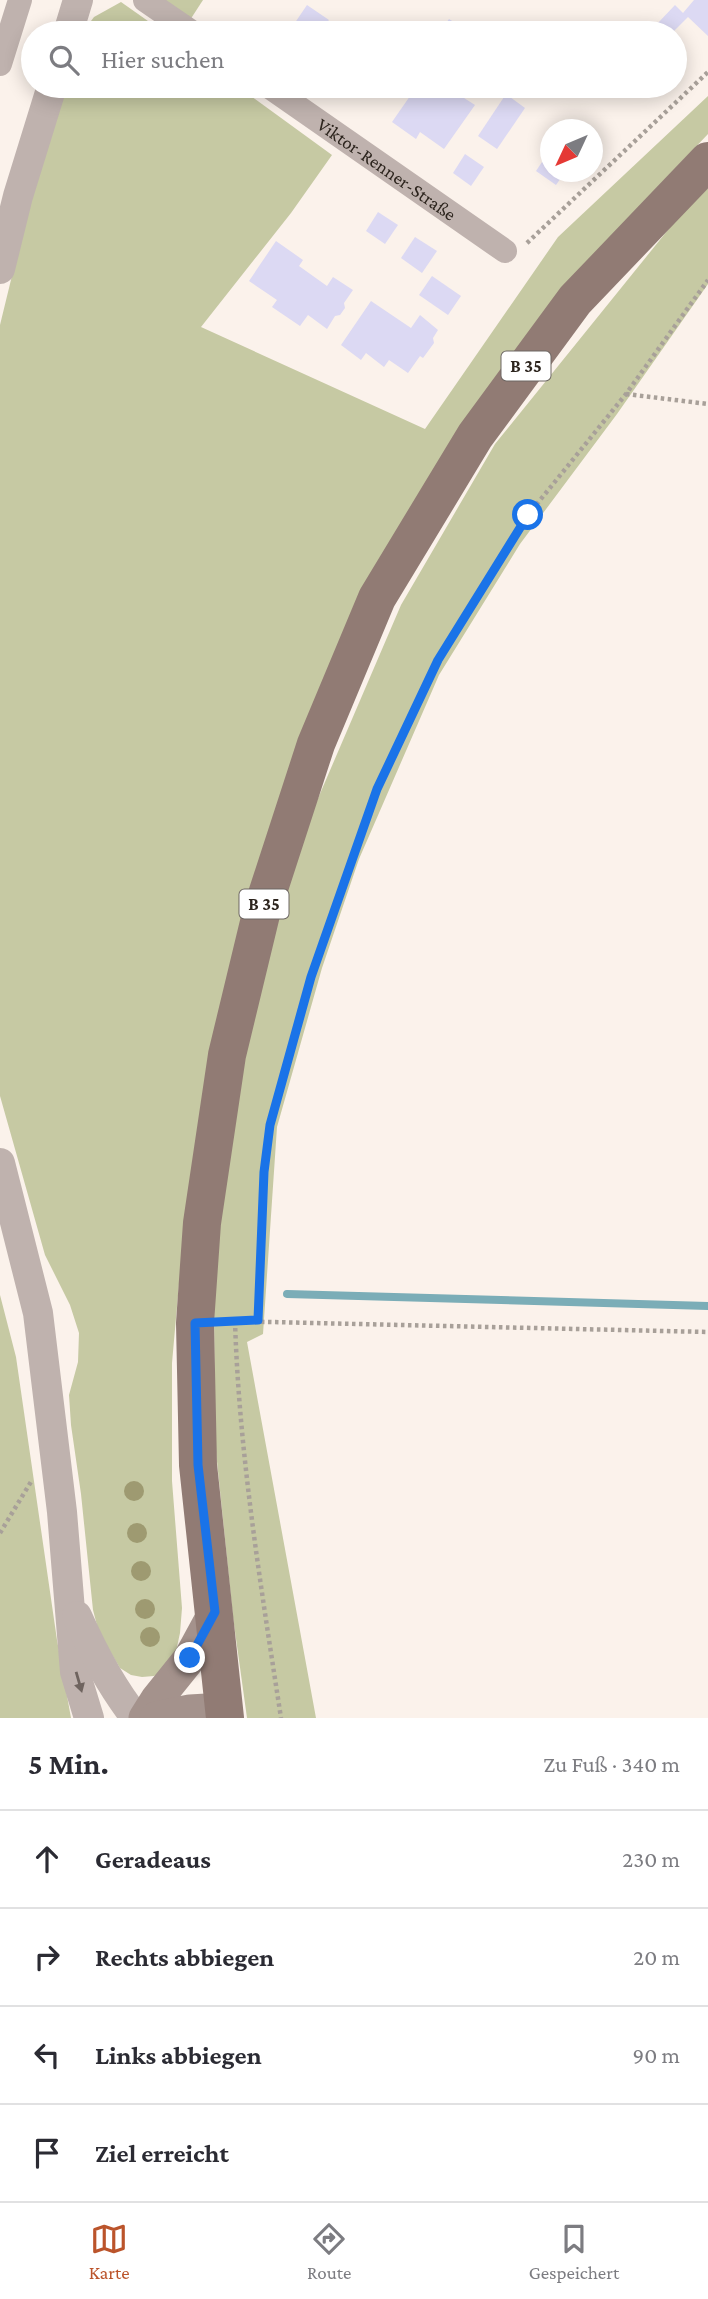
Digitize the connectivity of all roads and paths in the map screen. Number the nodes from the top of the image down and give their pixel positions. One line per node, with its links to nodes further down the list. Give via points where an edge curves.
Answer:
1 (20, 0): 6 (street)
2 (78, 0): 4 (street)
3 (145, 0): 5 (street)
4 (72, 21)
5 (175, 21)
6 (0, 64)
7 (708, 72): 8 (path)
8 (687, 92)
9 (47, 98): 14 (street)
10 (285, 98): 13 (street, Viktor-Renner-Straße)
11 (681, 98): 13 (path, via 563,211 516,252)
12 (708, 161): 21 (main road, B 35, via 575,300 475,436 377,598 316,744 262,910 227,1055 202,1223)
13 (506, 251)
14 (0, 269)
15 (708, 280): 16 (path)
16 (626, 394): 17 (path); 19 (path, via 528,515 438,660 377,789 311,977 270,1125)
17 (708, 404)
18 (0, 1163): 23 (street, via 38,1312)
19 (258, 1320): 20 (path); 22 (path)
20 (235, 1321): 21 (path); 32 (path, via 237,1392)
21 (195, 1323): 26 (main road, B 35, via 198,1465)
22 (708, 1332)
23 (54, 1457): 24 (path, via 36,1474); 25 (street)
24 (0, 1533)
25 (68, 1597): 28 (street, one-way to 28, via 75,1672); 29 (street, via 90,1646)
26 (215, 1612): 27 (main road, B 35); 30 (main road, via 190,1658)
27 (224, 1713): 31 (main road, via 190,1711)
28 (89, 1718)
29 (136, 1718)
30 (145, 1718)
31 (156, 1718)
32 (281, 1718)

